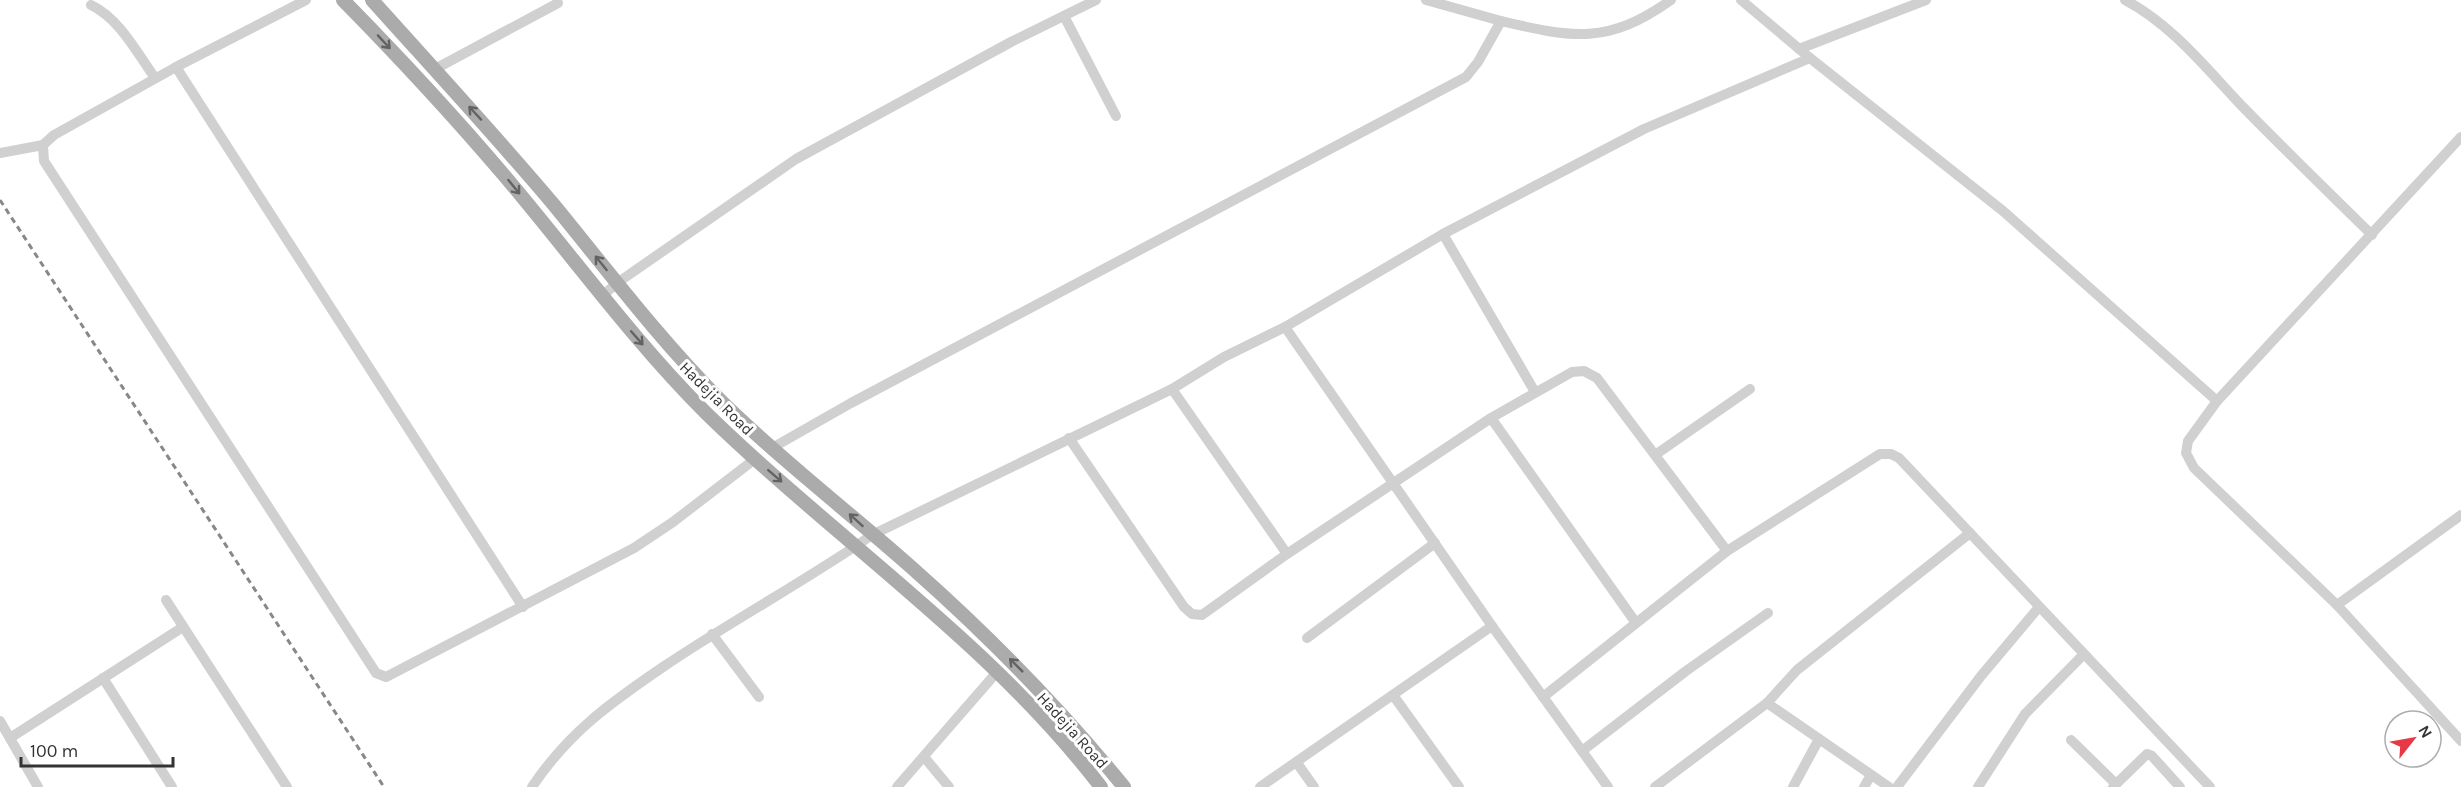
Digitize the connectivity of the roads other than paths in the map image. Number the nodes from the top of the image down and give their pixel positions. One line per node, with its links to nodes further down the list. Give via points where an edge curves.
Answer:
1 (306, 0): 16 (street)
2 (344, 0): 26 (main road, Hadejia Road, one-way to 26, via 504,175)
3 (372, 0): 17 (main road, Hadejia Road)
4 (1096, 0): 12 (street)
5 (1426, 0): 13 (street)
6 (1671, 0): 13 (street, via 1640,21 1595,35 1541,30)
7 (1741, 0): 14 (street)
8 (1926, 0): 14 (street)
9 (2125, 0): 24 (street, via 2156,19 2188,49)
10 (558, 3): 17 (street)
11 (91, 5): 18 (street, via 115,23)
12 (1064, 16): 19 (street); 25 (street, via 796,159)
13 (1501, 21): 34 (street, via 1466,77)
14 (1799, 49): 15 (street)
15 (1810, 58): 23 (street, via 1644,129); 31 (street, via 2003,211)
16 (176, 67): 18 (street); 47 (street)
17 (435, 69): 25 (main road, Hadejia Road, one-way to 17)
18 (155, 78): 21 (street, via 54,135)
19 (1116, 116)
20 (2461, 137): 24 (street)
21 (43, 146): 22 (street); 47 (street, via 44,160 376,673 386,677)
22 (0, 153)
23 (1443, 234): 27 (street); 30 (street)
24 (2372, 235): 31 (street)
25 (617, 283): 26 (street); 34 (main road, Hadejia Road, via 698,378)
26 (601, 297): 36 (main road, Hadejia Road, one-way to 36, via 705,411)
27 (1285, 327): 28 (street, via 1224,357); 37 (street)
28 (1172, 389): 33 (street); 44 (street)
29 (1750, 389): 35 (street)
30 (1535, 392): 32 (street); 35 (street, via 1572,372 1584,371 1597,378)
31 (2217, 401): 46 (street, via 2188,441 2186,453 2194,468)
32 (1491, 418): 37 (street); 50 (street)
33 (1069, 438): 40 (street); 44 (street, via 1192,614 1202,615)
34 (772, 448): 40 (main road, Hadejia Road, one-way to 34)
35 (1655, 455): 43 (street)
36 (755, 459): 42 (main road, Hadejia Road, one-way to 42); 47 (street, via 634,548)
37 (1394, 484): 41 (street); 44 (street)
38 (2461, 515): 46 (street)
39 (1970, 533): 43 (street, via 1899,458 1880,454); 48 (street); 61 (street, via 1797,670)
40 (872, 535): 42 (street); 79 (main road, Hadejia Road, one-way to 40, via 1018,666)
41 (1435, 543): 51 (street); 54 (street)
42 (856, 546): 53 (street); 56 (main road, Hadejia Road)
43 (1727, 552): 50 (street)
44 (1287, 554)
45 (166, 600): 52 (street)
46 (2337, 605): 66 (street)
47 (523, 607)
48 (2039, 607): 55 (street); 88 (street)
49 (1768, 614): 67 (street)
50 (1636, 623): 60 (street)
51 (1492, 626): 58 (street); 60 (street)
52 (183, 627): 57 (street); 74 (street)
53 (712, 634): 59 (street); 75 (street, via 586,722)
54 (1307, 638)
55 (2084, 655): 89 (street, via 2025,714); 91 (street)
56 (997, 672): 68 (street); 78 (main road, Hadejia Road)
57 (103, 678): 63 (street); 73 (street)
58 (1393, 695): 69 (street); 82 (street)
59 (759, 697)
60 (1543, 697): 67 (street)
61 (1767, 703): 64 (street); 84 (street)
62 (0, 721): 63 (street)
63 (10, 738): 72 (street)
64 (1819, 739): 70 (street); 85 (street)
65 (2072, 740): 71 (street)
66 (2461, 741)
67 (1582, 751): 83 (street)
68 (925, 758): 76 (street); 77 (street)
69 (1297, 763): 80 (street); 81 (street)
70 (1871, 775): 86 (street); 87 (street)
71 (2115, 786): 90 (street, via 2147,754)
72 (38, 787)
73 (172, 787)
74 (287, 787)
75 (532, 787)
76 (897, 787)
77 (949, 787)
78 (1101, 787)
79 (1124, 787)
80 (1260, 787)
81 (1314, 787)
82 (1459, 787)
83 (1608, 787)
84 (1655, 787)
85 (1793, 787)
86 (1864, 787)
87 (1889, 787)
88 (1897, 787)
89 (1978, 787)
90 (2180, 787)
91 (2210, 787)

